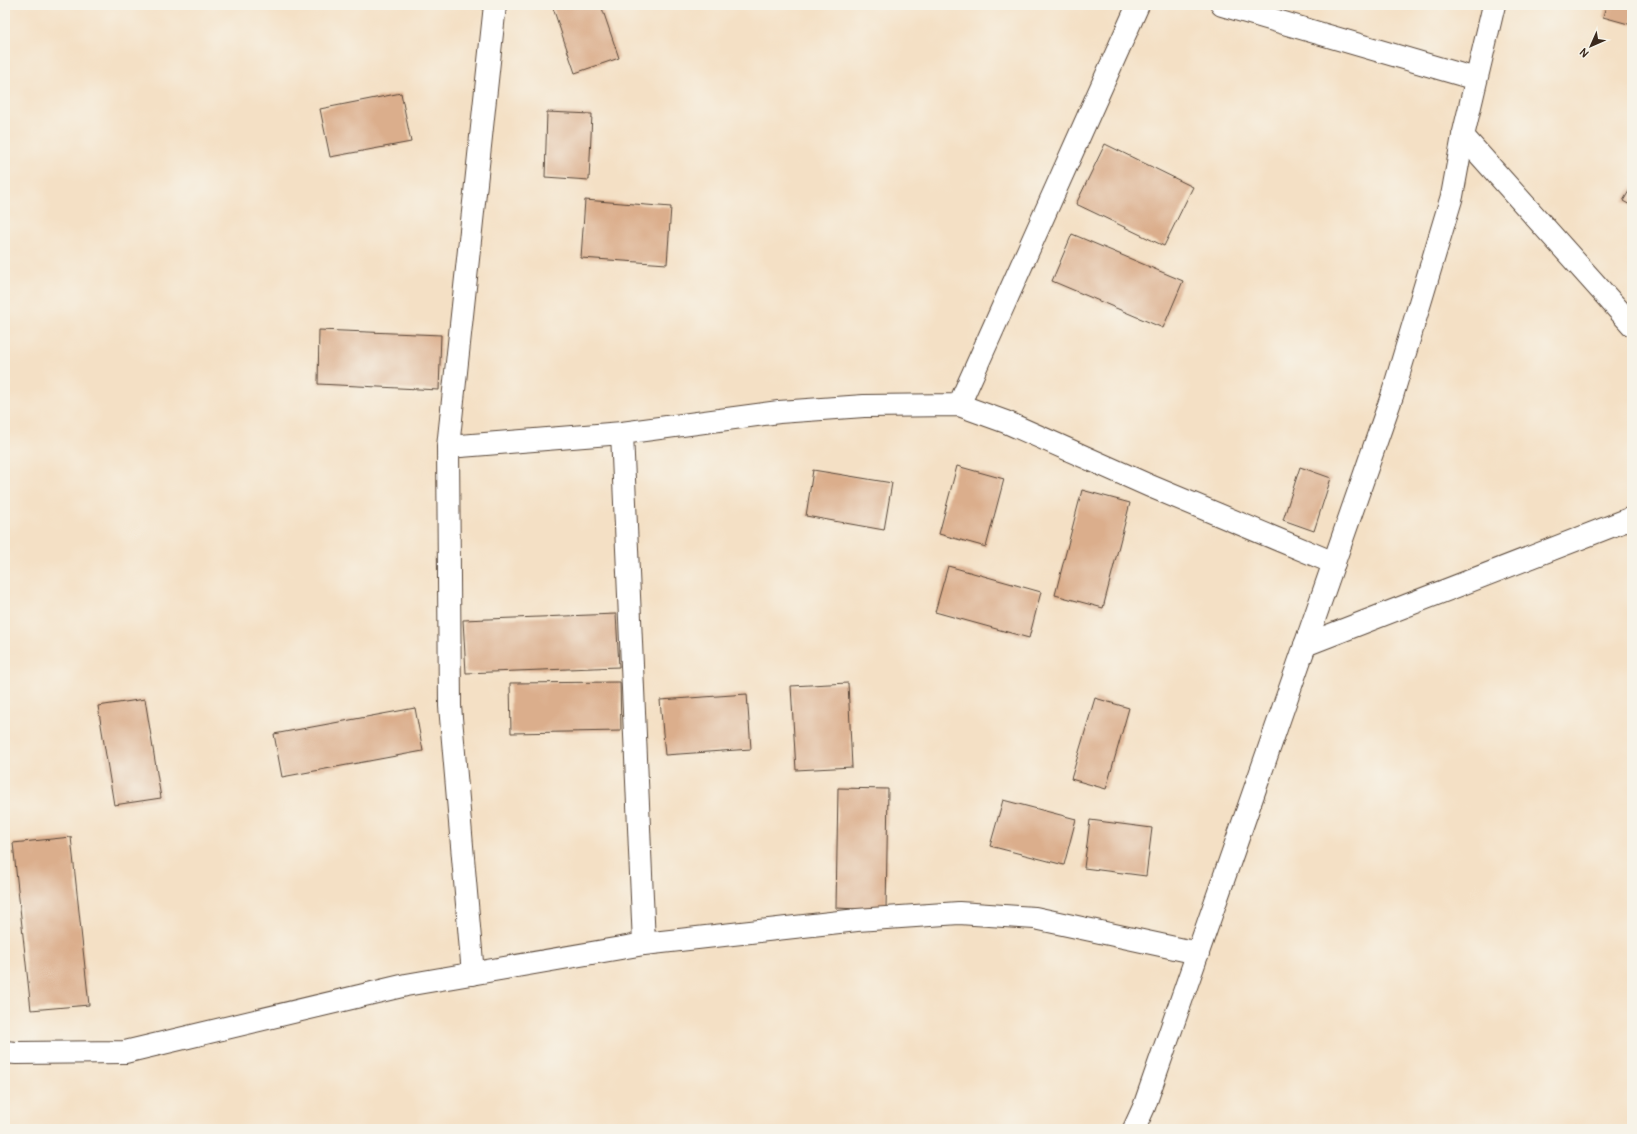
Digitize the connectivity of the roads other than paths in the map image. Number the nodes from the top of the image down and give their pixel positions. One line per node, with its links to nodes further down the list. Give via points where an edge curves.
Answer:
1 (495, 5): 10 (street)
2 (1138, 5): 8 (street)
3 (1222, 5): 5 (street)
4 (1494, 5): 5 (street)
5 (1476, 79): 6 (street)
6 (1463, 136): 7 (street); 12 (street, via 1452,196 1397,381)
7 (1632, 325)
8 (959, 405): 9 (street, via 864,406 779,412); 12 (street, via 1006,422 1150,486)
9 (622, 433): 10 (street); 14 (street)
10 (448, 447): 16 (street, via 450,706)
11 (1632, 518): 13 (street)
12 (1334, 562): 13 (street)
13 (1305, 645): 15 (street)
14 (644, 944): 15 (street, via 857,920 959,914 1034,918); 16 (street)
15 (1198, 953): 18 (street)
16 (472, 974): 17 (street, via 406,986 125,1052)
17 (5, 1052)
18 (1134, 1129)

